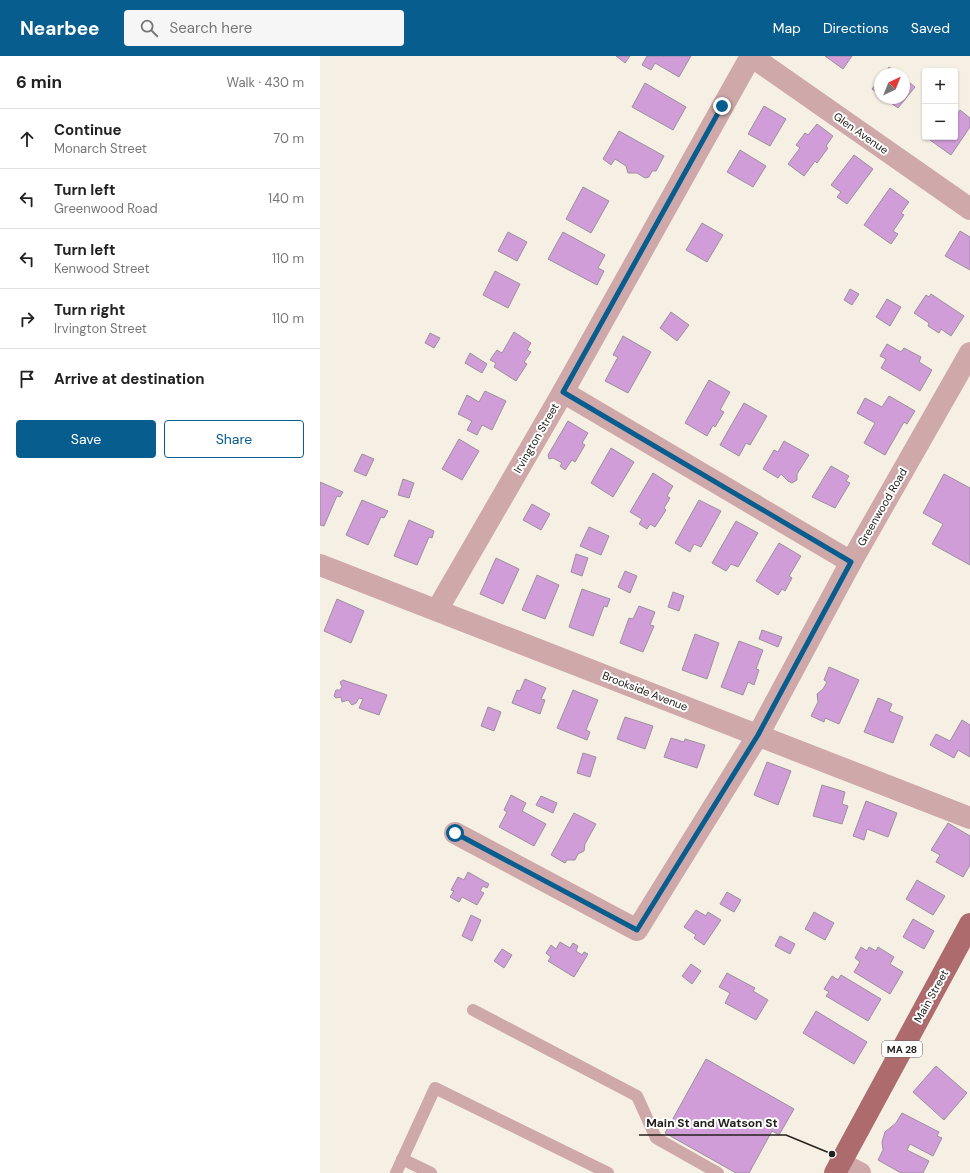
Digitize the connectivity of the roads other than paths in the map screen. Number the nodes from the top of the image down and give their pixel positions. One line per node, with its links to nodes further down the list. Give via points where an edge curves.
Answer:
1 (751, 56): 2 (street, Glen Avenue); 4 (street, Irvington Street)
2 (970, 209)
3 (970, 353): 5 (street, Greenwood Road)
4 (563, 392): 5 (street); 7 (street, Irvington Street)
5 (851, 562): 8 (street, Greenwood Road)
6 (320, 565): 7 (street, Brookside Avenue)
7 (437, 610): 8 (street, Brookside Avenue)
8 (758, 735): 9 (street, Brookside Avenue); 10 (street, Greenwood Road, via 637,930)
9 (970, 818)
10 (455, 833)
11 (970, 924): 12 (main road, Main Street / MA 28)
12 (964, 950): 15 (main road, Main Street / MA 28)
13 (473, 1010): 19 (lane, via 637,1096 656,1138)
14 (402, 1160): 16 (lane); 17 (lane); 18 (lane, via 435,1088)
15 (838, 1168): 20 (street)
16 (396, 1173)
17 (431, 1173)
18 (608, 1173)
19 (718, 1173)
20 (860, 1173)

